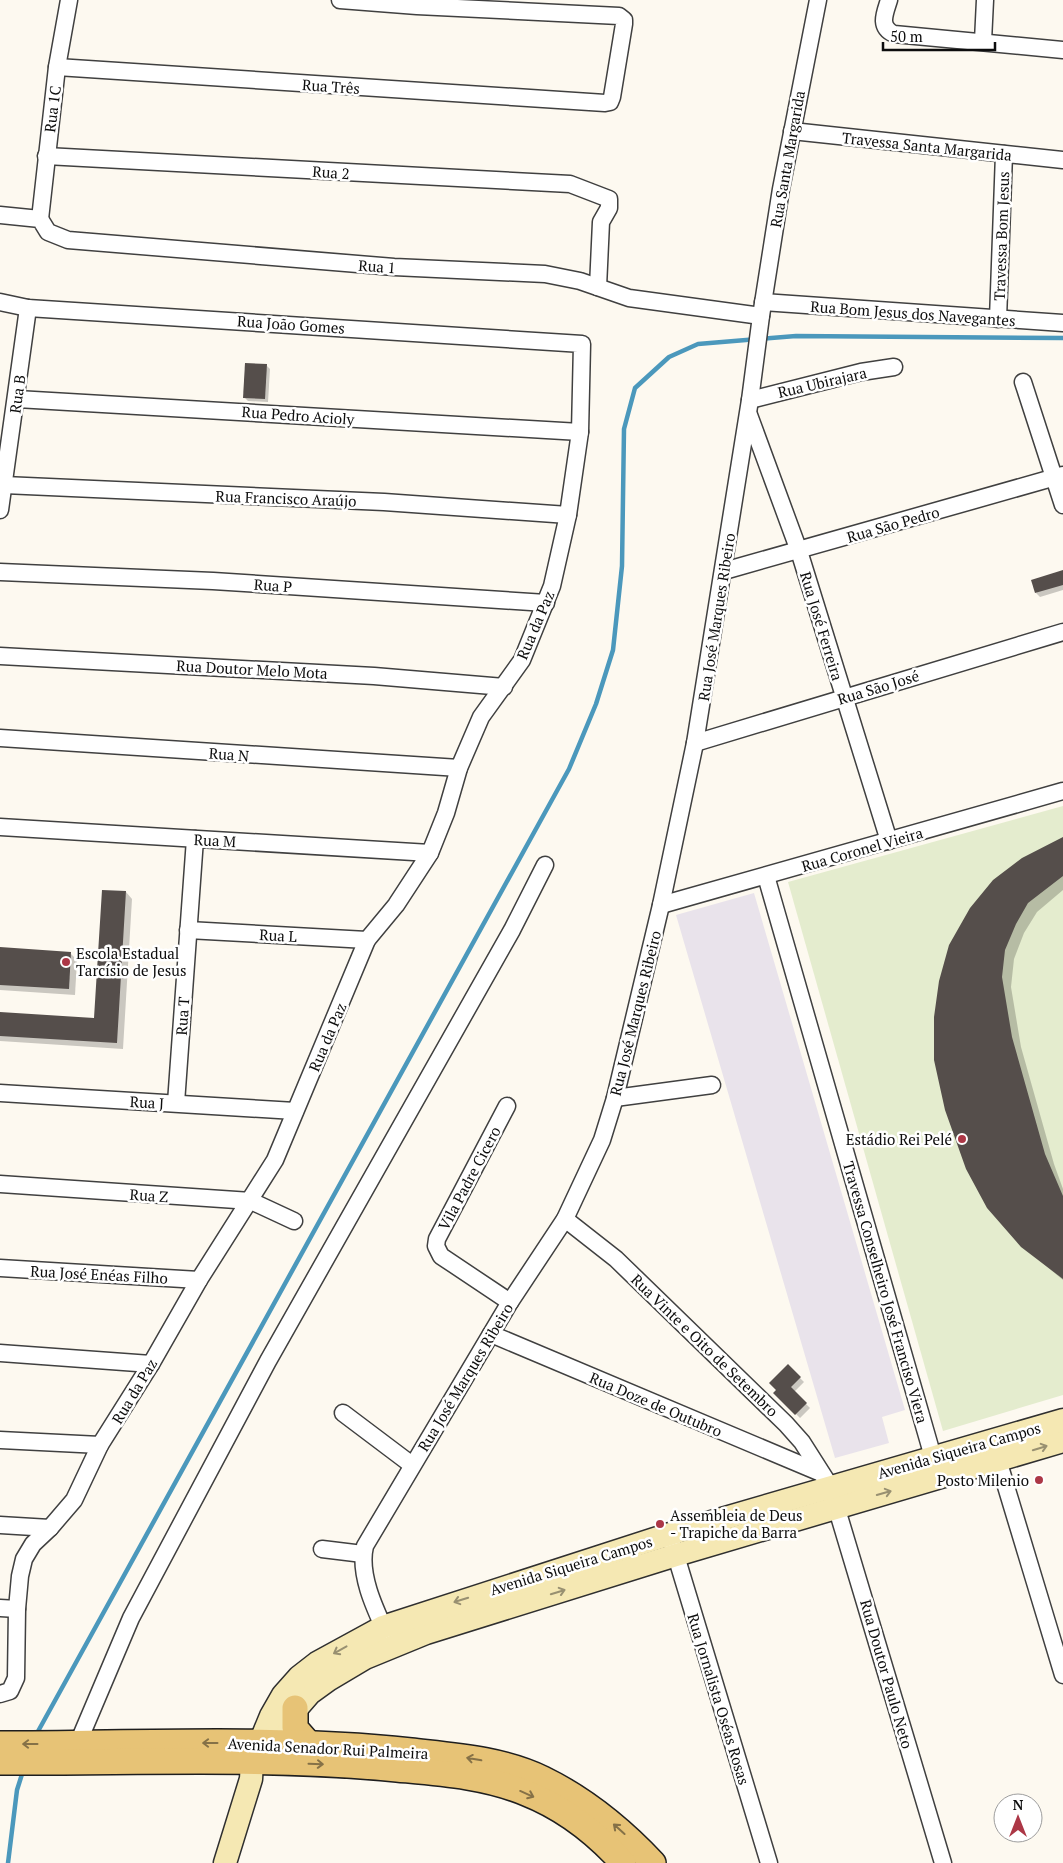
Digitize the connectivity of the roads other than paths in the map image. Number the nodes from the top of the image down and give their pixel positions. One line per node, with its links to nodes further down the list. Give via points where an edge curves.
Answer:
1 (69, 0): 8 (street, Rua 1C)
2 (340, 0): 8 (street, Rua Três, via 615,15 624,20 612,97 605,103)
3 (818, 0): 9 (street, Rua Santa Margarida)
4 (889, 0): 6 (street, via 884,22 894,34)
5 (985, 0): 6 (street)
6 (983, 41): 7 (street)
7 (1063, 50)
8 (57, 67): 11 (street, Rua 1C)
9 (792, 131): 10 (street, Travessa Santa Margarida); 18 (street, Rua Santa Margarida)
10 (1004, 154): 12 (street, Travessa Santa Margarida); 19 (street, Travessa Bom Jesus)
11 (46, 156): 14 (street, Rua 1C); 15 (street, Rua 2, via 562,183 605,196 610,203 601,222)
12 (1063, 160)
13 (0, 215): 14 (street)
14 (40, 218): 15 (street, Rua 1, via 48,232 68,240 394,267 545,274 564,276)
15 (598, 287): 18 (street, Rua 1, via 628,298)
16 (0, 302): 17 (street, Rua João Gomes)
17 (28, 308): 21 (street, Rua João Gomes); 24 (street, Rua B)
18 (761, 312): 19 (street, Rua Bom Jesus dos Navegantes); 25 (street, Rua José Marques Ribeiro)
19 (998, 319): 20 (street, Rua Bom Jesus dos Navegantes)
20 (1063, 323)
21 (582, 344): 26 (street, Rua da Paz)
22 (894, 367): 25 (street, Rua Ubirajara, via 861,372)
23 (1023, 382): 27 (street)
24 (17, 399): 26 (street, Rua Pedro Acioly); 28 (street, Rua B)
25 (749, 406): 32 (street, Rua José Ferreira); 33 (street, Rua José Marques Ribeiro)
26 (580, 432): 31 (street, Rua da Paz)
27 (1059, 476): 29 (street); 32 (street, Rua São Pedro)
28 (4, 485): 30 (street, Rua B); 31 (street, Rua Francisco Araújo, via 384,502)
29 (1063, 505)
30 (0, 510)
31 (568, 515): 35 (street, Rua da Paz)
32 (799, 551): 33 (street, Rua São Pedro); 39 (street, Rua José Ferreira)
33 (724, 571): 41 (street, Rua José Marques Ribeiro)
34 (0, 572): 35 (street, Rua P, via 213,581)
35 (546, 603): 38 (street, Rua da Paz, via 522,660)
36 (1063, 632): 39 (street, Rua São José)
37 (0, 656): 38 (street, Rua Doutor Melo Mota, via 374,676)
38 (504, 687): 42 (street, Rua da Paz, via 481,718)
39 (843, 697): 41 (street, Rua São José); 46 (street, Rua José Ferreira)
40 (0, 738): 42 (street, Rua N)
41 (695, 743): 50 (street, Rua José Marques Ribeiro)
42 (459, 768): 47 (street, Rua da Paz)
43 (1063, 791): 46 (street, Rua Coronel Vieira)
44 (0, 827): 45 (street, Rua M)
45 (194, 839): 47 (street, Rua M); 51 (street, Rua T)
46 (890, 841): 49 (street, Rua Coronel Vieira)
47 (430, 852): 52 (street, Rua da Paz, via 396,905)
48 (545, 865): 91 (street, via 512,930 268,1361 130,1618)
49 (766, 876): 50 (street, Rua Coronel Vieira); 76 (street, Travessa Conselheiro José Franciso Viera)
50 (661, 905): 55 (street, Rua José Marques Ribeiro)
51 (188, 930): 52 (street, Rua L); 56 (street, Rua T)
52 (367, 940): 58 (street, Rua da Paz)
53 (712, 1085): 55 (street)
54 (0, 1093): 56 (street, Rua J)
55 (616, 1098): 61 (street, Rua José Marques Ribeiro, via 602,1140)
56 (176, 1103): 58 (street, Rua J)
57 (507, 1106): 65 (street, Vila Padre Cicero, via 436,1246 441,1256)
58 (295, 1112): 60 (street, Rua da Paz, via 275,1160)
59 (0, 1184): 60 (street, Rua Z)
60 (251, 1201): 62 (street, Rua Z); 64 (street, Rua da Paz)
61 (564, 1219): 65 (street, Rua José Marques Ribeiro); 77 (street, Rua Vinte e Oito de Setembro, via 616,1259 786,1424 802,1442)
62 (294, 1221)
63 (0, 1268): 64 (street, Rua José Enéas Filho)
64 (198, 1280): 68 (street, Rua da Paz)
65 (510, 1302): 66 (street, Rua José Marques Ribeiro)
66 (491, 1334): 75 (street, Rua José Marques Ribeiro); 77 (street, Rua Doze de Outubro)
67 (0, 1353): 68 (street)
68 (151, 1364): 73 (street, Rua da Paz)
69 (343, 1413): 75 (street)
70 (1063, 1420): 74 (main road, Avenida Siqueira Campos)
71 (0, 1440): 73 (street)
72 (1063, 1441): 74 (main road, Avenida Siqueira Campos, one-way to 72)
73 (100, 1446): 79 (street, Rua da Paz, via 74,1500)
74 (995, 1451): 76 (main road, Avenida Siqueira Campos); 86 (street)
75 (406, 1461): 82 (street, Rua José Marques Ribeiro)
76 (937, 1467): 77 (main road, Avenida Siqueira Campos)
77 (830, 1489): 80 (main road, Avenida Siqueira Campos); 98 (street, Rua Doutor Paulo Neto)
78 (0, 1525): 79 (street)
79 (50, 1528): 84 (street, Rua da Paz, via 33,1544 24,1559)
80 (673, 1545): 85 (main road, Avenida Siqueira Campos); 97 (street, Rua Jornalista Oséas Rosas)
81 (322, 1549): 82 (street)
82 (363, 1554): 85 (street, via 368,1585)
83 (0, 1608): 84 (street)
84 (18, 1609): 87 (street, Rua da Paz, via 16,1678 10,1691)
85 (387, 1636): 88 (main road, Avenida Siqueira Campos); 92 (main road, Avenida Siqueira Campos, one-way to 92, via 317,1663 299,1678 283,1695)
86 (1063, 1675)
87 (0, 1694)
88 (295, 1708): 90 (main road, via 295,1728); 92 (main road, Avenida Siqueira Campos)
89 (0, 1744): 91 (main road, Avenida Senador Rui Palmeira, one-way to 89)
90 (309, 1744): 92 (main road, Avenida Senador Rui Palmeira); 96 (main road, Avenida Senador Rui Palmeira, one-way to 90, via 591,1806 542,1778 507,1766 450,1755)
91 (66, 1750): 92 (main road, Avenida Senador Rui Palmeira); 93 (main road, Avenida Senador Rui Palmeira)
92 (261, 1758): 94 (main road); 95 (main road, Avenida Senador Rui Palmeira, one-way to 95, via 446,1773 490,1781 527,1793 581,1823)
93 (0, 1762)
94 (225, 1863)
95 (623, 1863)
96 (653, 1863)
97 (768, 1863)
98 (943, 1863)

